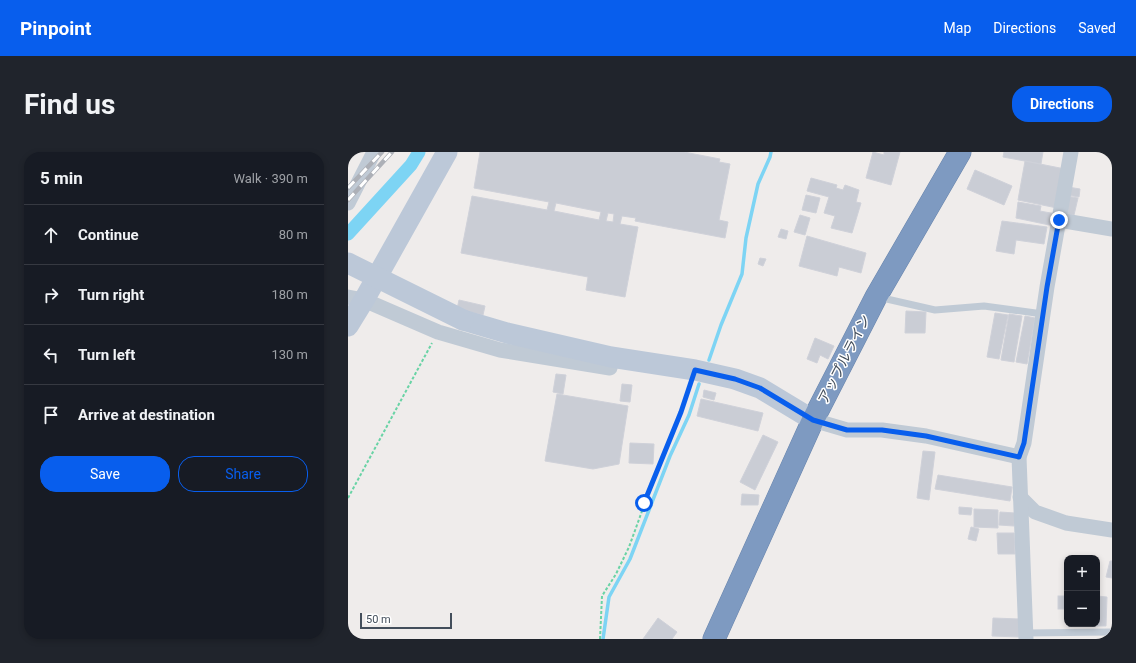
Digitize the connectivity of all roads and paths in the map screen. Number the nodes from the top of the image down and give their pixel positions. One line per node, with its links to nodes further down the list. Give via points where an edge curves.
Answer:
1 (374, 152): 5 (street)
2 (447, 152): 10 (street)
3 (960, 152): 9 (highway, アップルライン)
4 (1071, 152): 6 (street)
5 (348, 203)
6 (1059, 220): 7 (street); 11 (street)
7 (1112, 229)
8 (348, 263): 14 (street, bridge, via 463,320)
9 (876, 297): 11 (lane, via 935,310 984,306); 16 (highway, アップルライン)
10 (356, 299): 12 (street); 13 (street)
11 (1043, 314): 17 (street, via 1024,443)
12 (348, 326)
13 (438, 332): 14 (street, via 500,350 610,368); 19 (path)
14 (611, 357): 15 (street)
15 (695, 370): 16 (street, via 735,379 760,388); 23 (path, via 629,547 602,596)
16 (813, 420): 17 (street, via 847,430 882,430 926,436); 24 (highway, アップルライン)
17 (1019, 457): 18 (street)
18 (1020, 497): 20 (street, via 1035,512 1053,519); 22 (street)
19 (348, 498)
20 (1112, 530)
21 (1112, 632): 22 (lane)
22 (1026, 636)
23 (600, 639)
24 (714, 639)

